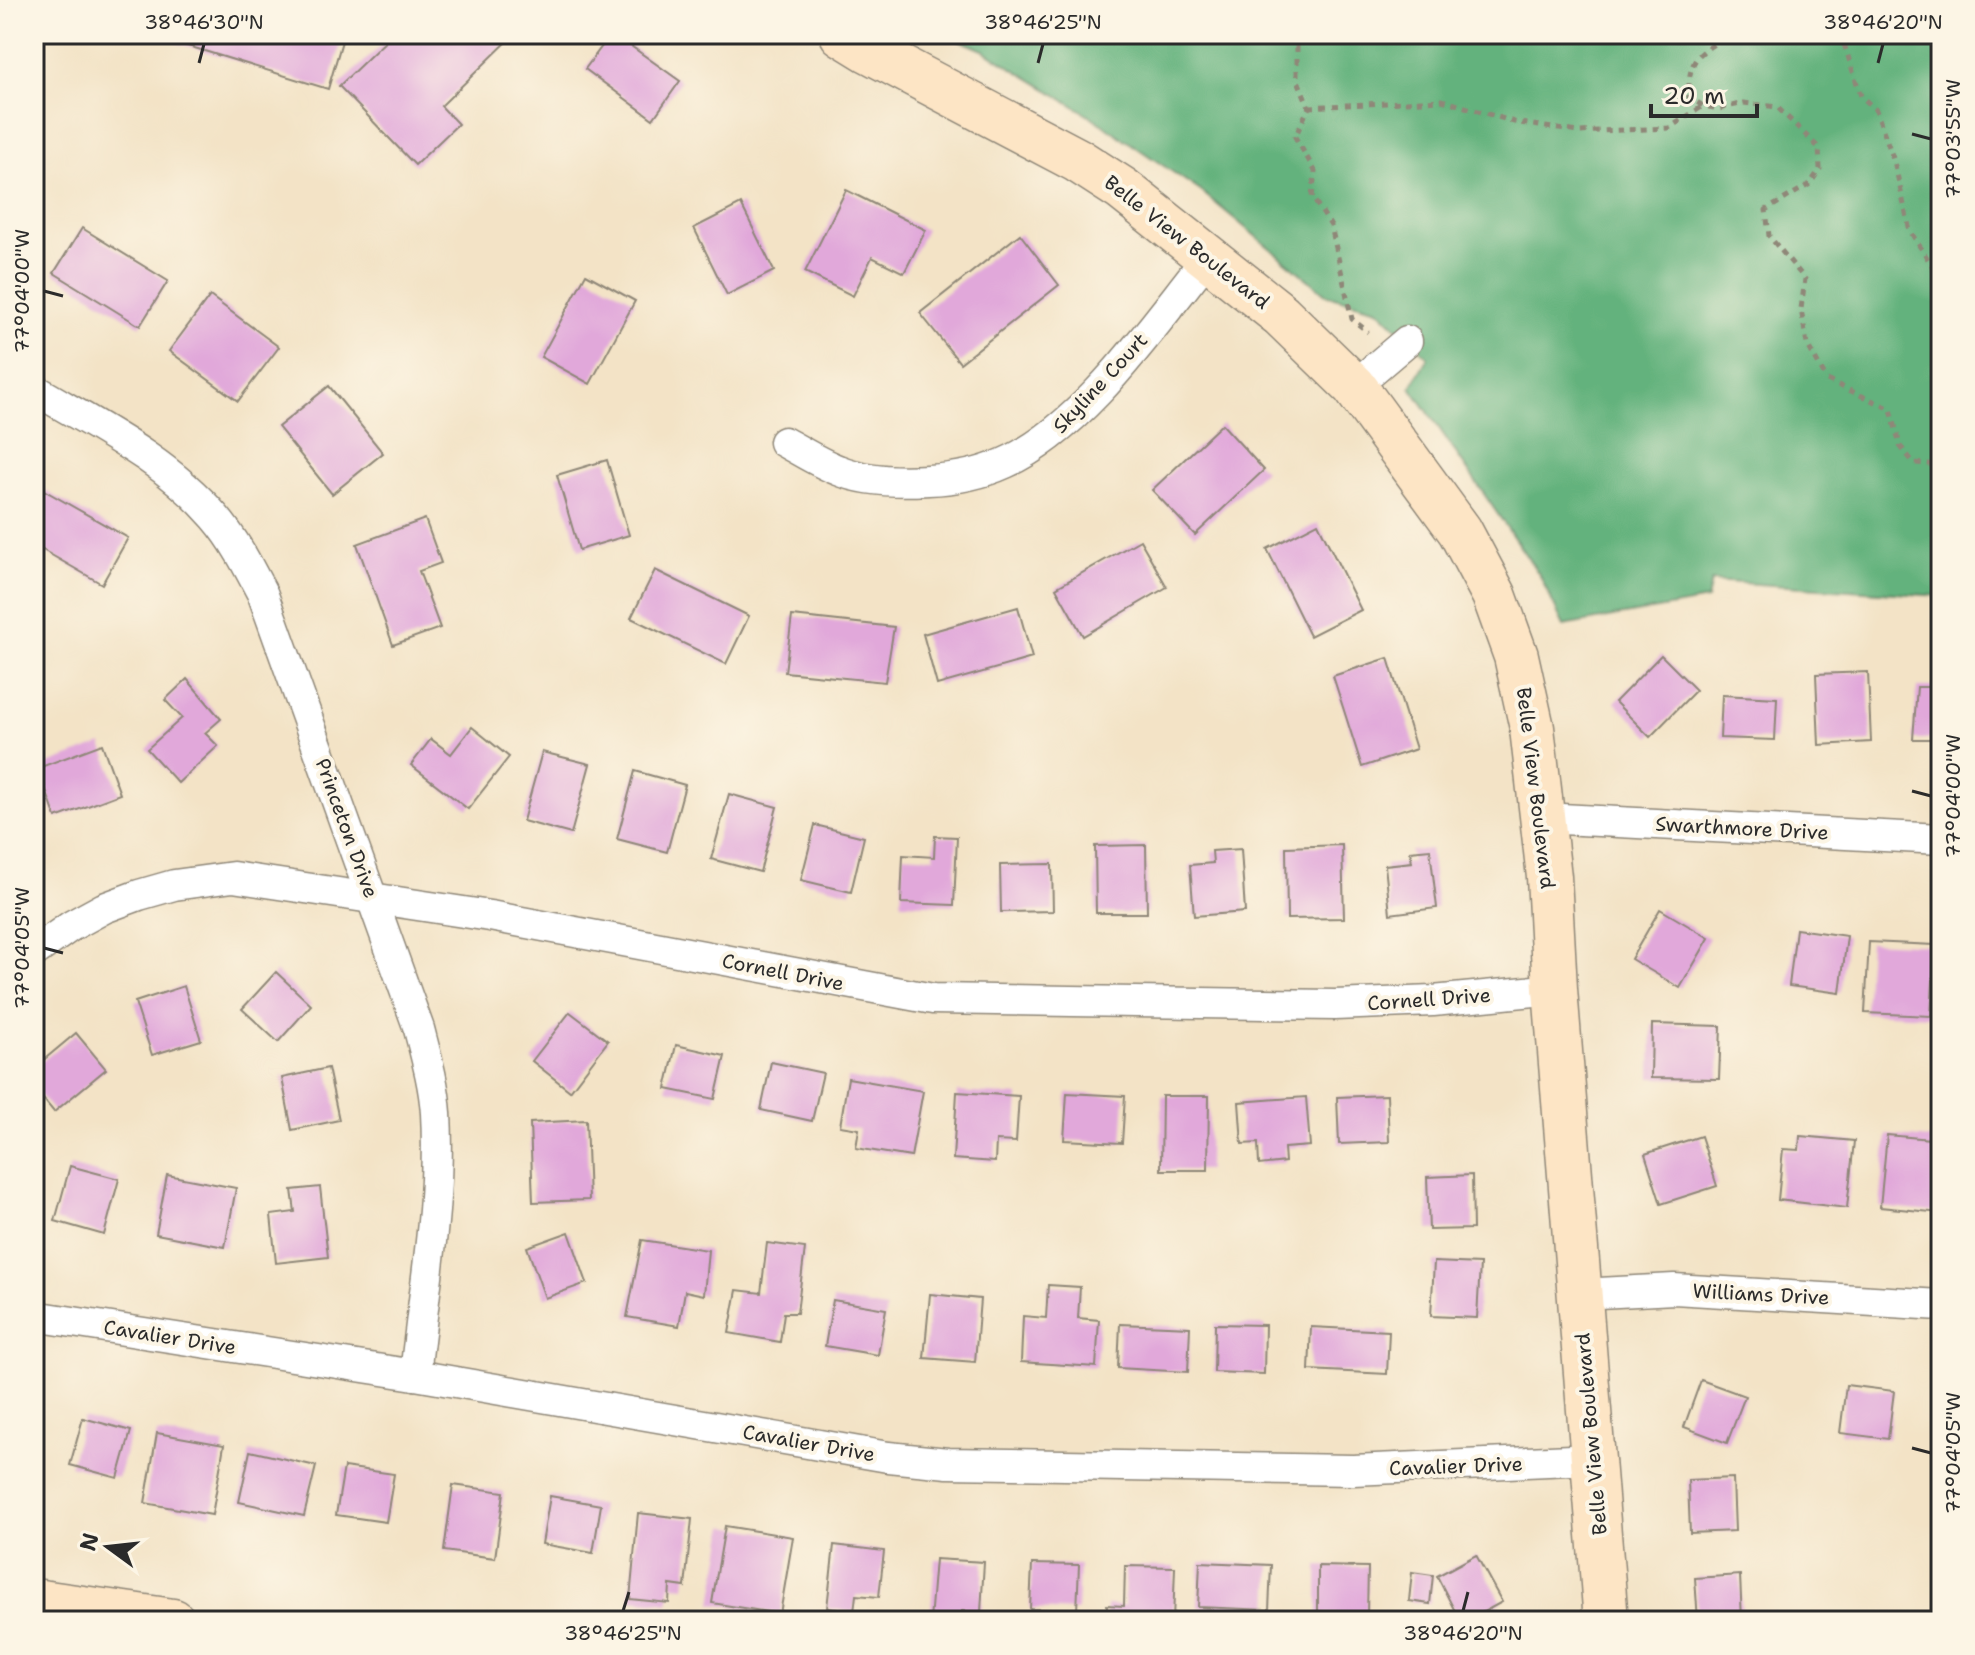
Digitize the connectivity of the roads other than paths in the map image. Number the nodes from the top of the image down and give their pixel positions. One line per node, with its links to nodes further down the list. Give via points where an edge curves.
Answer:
1 (842, 34): 2 (main road, Belle View Boulevard, via 1077,160)
2 (1208, 257): 4 (main road, Belle View Boulevard, via 1281,315); 6 (street, Skyline Court, via 1113,374 1054,434 1005,463 950,479 867,478 838,470)
3 (1400, 347): 4 (street)
4 (1354, 386): 7 (main road, Belle View Boulevard, via 1460,531 1494,595 1520,670)
5 (34, 389): 9 (street, Princeton Drive, via 142,453 181,483 244,557 263,595)
6 (784, 442)
7 (1542, 818): 8 (street, Swarthmore Drive); 11 (main road, Belle View Boulevard)
8 (1941, 839)
9 (373, 898): 10 (street, Cornell Drive, via 233,877 174,885 104,908); 11 (street, Cornell Drive, via 933,999 1335,1005); 15 (street, Princeton Drive, via 419,1029 436,1111 436,1177)
10 (34, 952)
11 (1555, 989): 12 (main road, Belle View Boulevard)
12 (1580, 1294): 13 (street, Williams Drive, via 1674,1289); 16 (main road, Belle View Boulevard)
13 (1941, 1305)
14 (34, 1316): 15 (street, Cavalier Drive)
15 (415, 1375): 16 (street, Cavalier Drive, via 948,1463 1353,1470)
16 (1593, 1459): 19 (main road, Belle View Boulevard)
17 (34, 1601): 18 (main road)
18 (173, 1621)
19 (1606, 1621)

